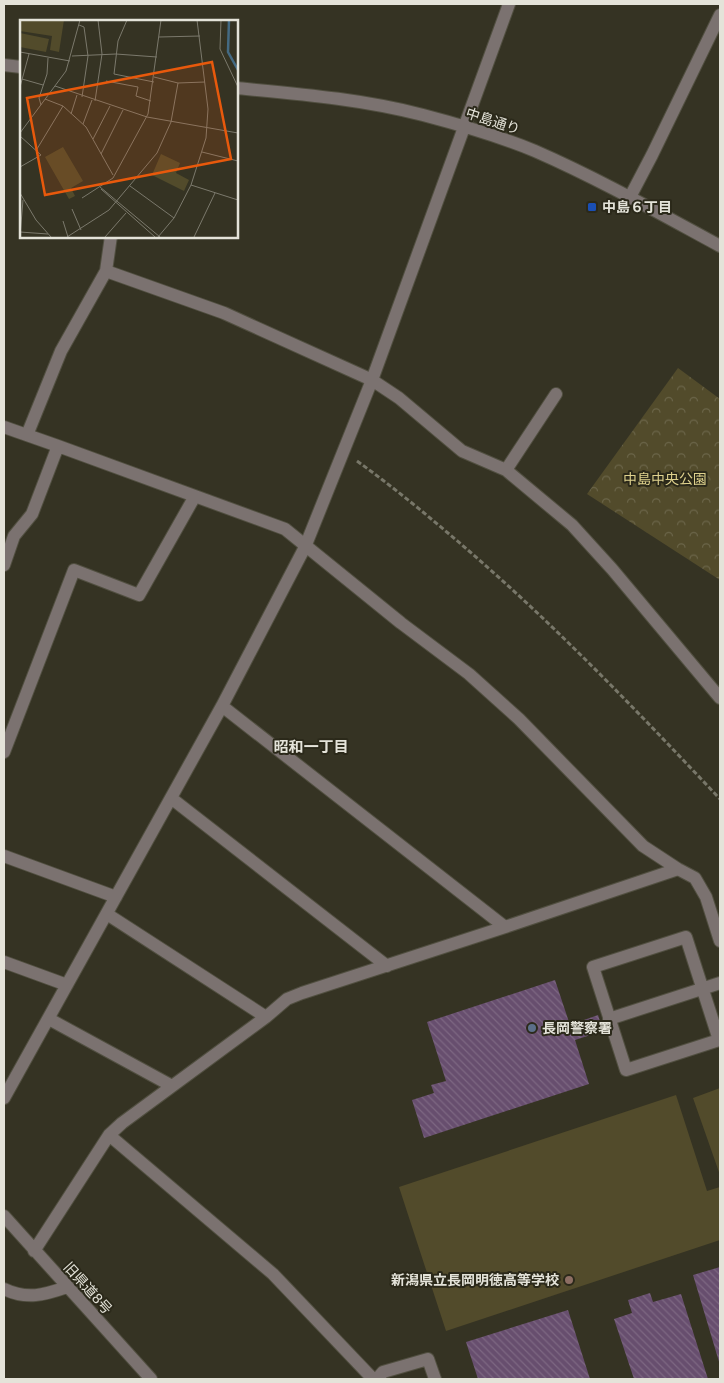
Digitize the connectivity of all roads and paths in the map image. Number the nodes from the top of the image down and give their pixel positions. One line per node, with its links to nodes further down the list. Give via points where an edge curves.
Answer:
1 (509, 4): 6 (street)
2 (720, 15): 7 (street)
3 (4, 65): 4 (street)
4 (20, 67)
5 (238, 88): 6 (street, 中島通り, via 330,98 422,114)
6 (464, 126): 7 (street, 中島通り, via 534,151); 11 (street)
7 (630, 196): 9 (street, 中島通り)
8 (111, 238): 10 (street)
9 (720, 246)
10 (106, 271): 11 (street, via 224,313); 14 (street, via 61,351)
11 (372, 380): 16 (street); 17 (street, via 399,398 462,452)
12 (556, 394): 17 (street)
13 (4, 428): 14 (street)
14 (27, 436): 15 (street)
15 (58, 446): 18 (street); 20 (street, via 32,514 14,536)
16 (342, 454): 19 (street); 25 (path, via 356,460 393,487 520,595 621,694)
17 (506, 470): 21 (street, via 572,525)
18 (196, 496): 19 (street, via 285,530); 23 (street, via 139,595 74,570)
19 (304, 546): 22 (street); 27 (street, via 469,674 643,846)
20 (4, 565)
21 (720, 698)
22 (222, 706): 24 (street); 30 (street)
23 (4, 752)
24 (171, 798): 28 (street); 33 (street)
25 (720, 799)
26 (4, 856): 28 (street)
27 (678, 869): 30 (street); 31 (street, via 696,878)
28 (116, 897): 29 (street)
29 (108, 914): 35 (street); 37 (street)
30 (505, 927): 33 (street)
31 (720, 941)
32 (4, 962): 35 (street)
33 (387, 966): 37 (street, via 302,993 288,999)
34 (720, 983): 36 (street)
35 (66, 985): 38 (street)
36 (703, 988): 39 (street); 39 (street, via 686,937 611,961 593,967); 39 (street, via 719,1040 692,1049 626,1070)
37 (266, 1017): 40 (street)
38 (49, 1019): 40 (street); 41 (street)
39 (609, 1019)
40 (172, 1086): 42 (street)
41 (4, 1098)
42 (109, 1135): 44 (street); 48 (street, via 273,1274)
43 (4, 1216): 44 (street, 旧県道8号)
44 (34, 1251): 45 (street, 旧県道8号)
45 (67, 1287): 46 (street, via 42,1296); 47 (street, 旧県道8号)
46 (4, 1289)
47 (151, 1379)
48 (375, 1379): 49 (street, via 383,1372 428,1359)
49 (435, 1379)

